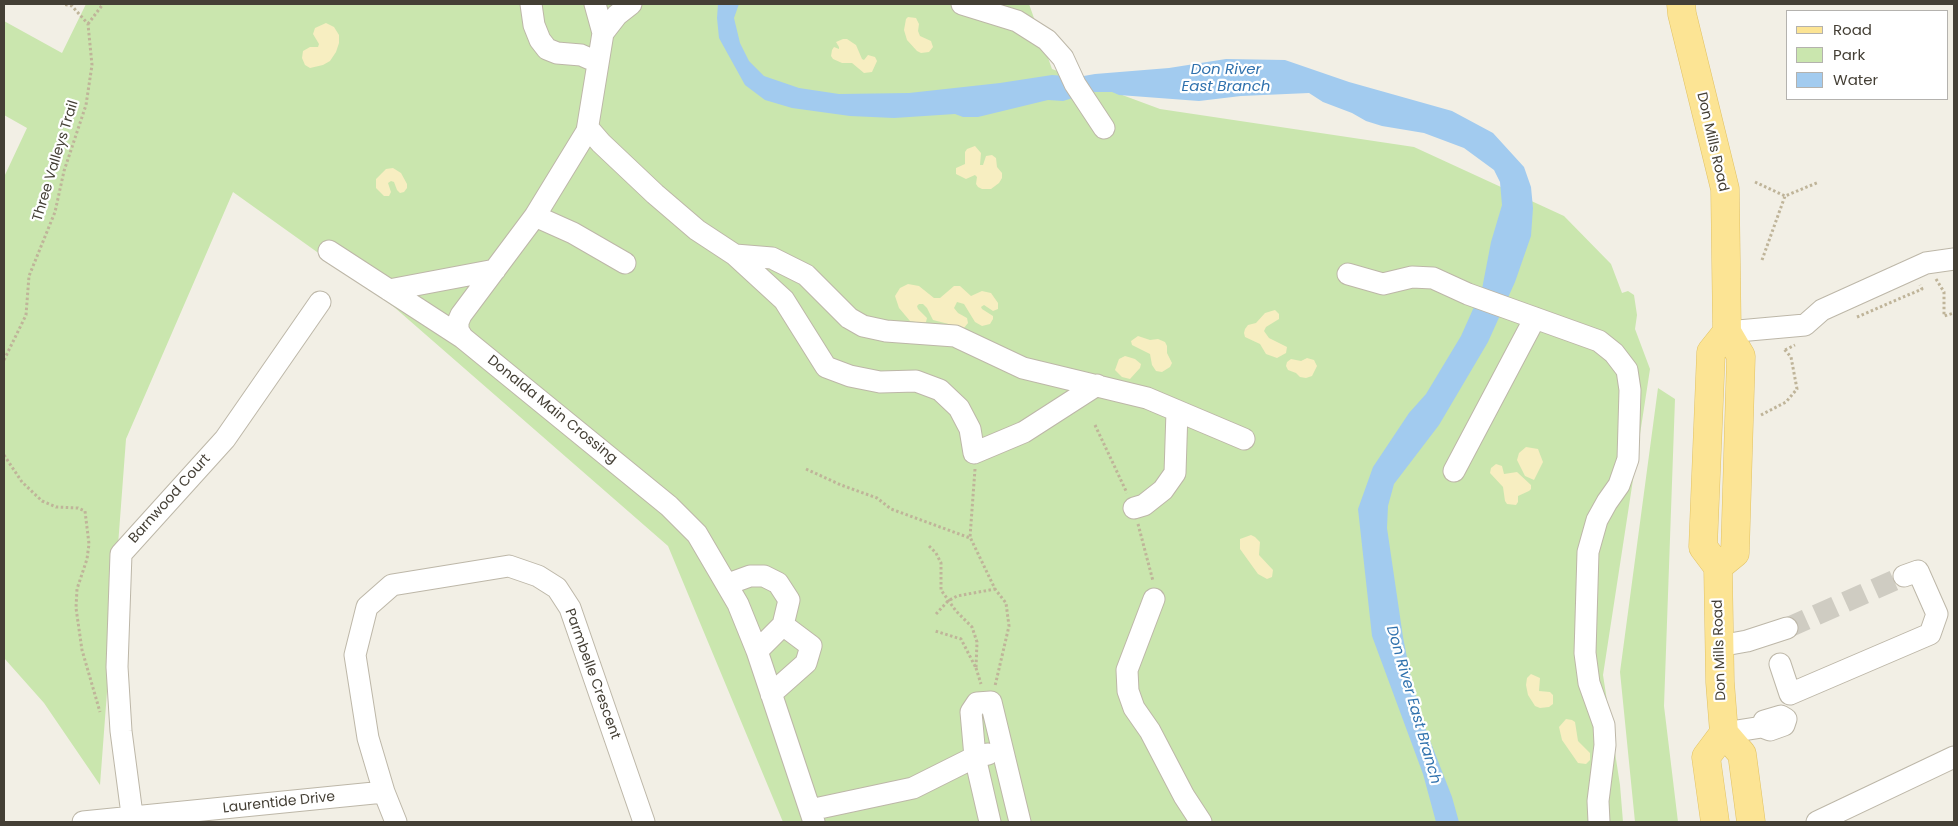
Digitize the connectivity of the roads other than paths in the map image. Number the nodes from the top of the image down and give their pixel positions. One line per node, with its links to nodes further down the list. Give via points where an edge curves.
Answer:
1 (531, 4): 7 (street, via 534,26 547,49)
2 (595, 4): 6 (street)
3 (962, 4): 8 (street, via 1017,21 1047,40 1063,58 1075,84)
4 (622, 5): 6 (street)
5 (1679, 7): 22 (main road, Don Mills Road, via 1725,189)
6 (603, 33): 7 (street)
7 (597, 62): 9 (street)
8 (1102, 124)
9 (588, 128): 10 (street); 14 (street, via 697,230)
10 (549, 194): 11 (street); 12 (street)
11 (535, 216): 12 (street); 17 (street)
12 (573, 233): 16 (street)
13 (329, 252): 19 (street, Donalda Main Crossing)
14 (735, 255): 24 (street, via 772,258 806,275 849,318 863,326 955,336 1023,368); 24 (street, via 784,300 826,367 850,376 880,382 916,381 940,390 959,408 970,429 974,453 1024,432)
15 (1954, 259): 22 (street, via 1926,263 1822,310 1804,325)
16 (625, 263)
17 (495, 270): 19 (street); 23 (street, via 458,320 458,330)
18 (1348, 274): 21 (street, via 1382,284 1412,277 1433,278)
19 (389, 290): 23 (street, Donalda Main Crossing)
20 (320, 302): 45 (street, Barnwood Court, via 225,439 121,554 117,667)
21 (1535, 318): 27 (street); 52 (street, via 1599,341 1627,370 1630,390 1628,459 1619,485 1597,520 1588,552 1585,653 1590,683 1604,726 1605,745 1598,801)
22 (1727, 332): 34 (main road, Don Mills Road, via 1711,352 1703,547 1718,567)
23 (463, 338): 30 (street, Donalda Main Crossing, via 670,506 697,534)
24 (1097, 385): 25 (street, via 1147,398)
25 (1177, 410): 26 (street); 28 (street, via 1175,473 1163,490 1144,505)
26 (1244, 439)
27 (1454, 471)
28 (1134, 508)
29 (1904, 576): 36 (street, via 1918,571 1937,614 1930,634 1790,694)
30 (728, 584): 32 (street, via 750,576 764,576 778,583 789,600); 35 (street, Donalda Main Crossing)
31 (1154, 599): 51 (street, via 1127,670 1128,691 1134,708)
32 (783, 625): 35 (street); 37 (street, via 811,646 806,663)
33 (1787, 628): 34 (street)
34 (1719, 646): 39 (main road, Don Mills Road)
35 (757, 651): 37 (street, Donalda Main Crossing)
36 (1780, 664)
37 (771, 694): 44 (street, Donalda Main Crossing)
38 (1762, 727): 39 (street)
39 (1724, 733): 53 (main road, via 1706,757); 54 (main road, via 1742,754)
40 (1003, 751): 41 (street); 41 (street, via 991,702 977,703 971,712); 50 (street)
41 (975, 757): 44 (street, via 913,788); 49 (street)
42 (1954, 757): 55 (street)
43 (384, 792): 45 (street, Laurentide Drive); 47 (street); 48 (street, Parmbelle Crescent, via 368,738 355,655 367,607 392,585 509,566 538,576 557,588 570,608)
44 (812, 816)
45 (132, 820): 46 (street, Laurentide Drive)
46 (83, 822)
47 (396, 822)
48 (644, 822)
49 (990, 822)
50 (1020, 822)
51 (1201, 822)
52 (1599, 822)
53 (1715, 822)
54 (1751, 822)
55 (1817, 822)

